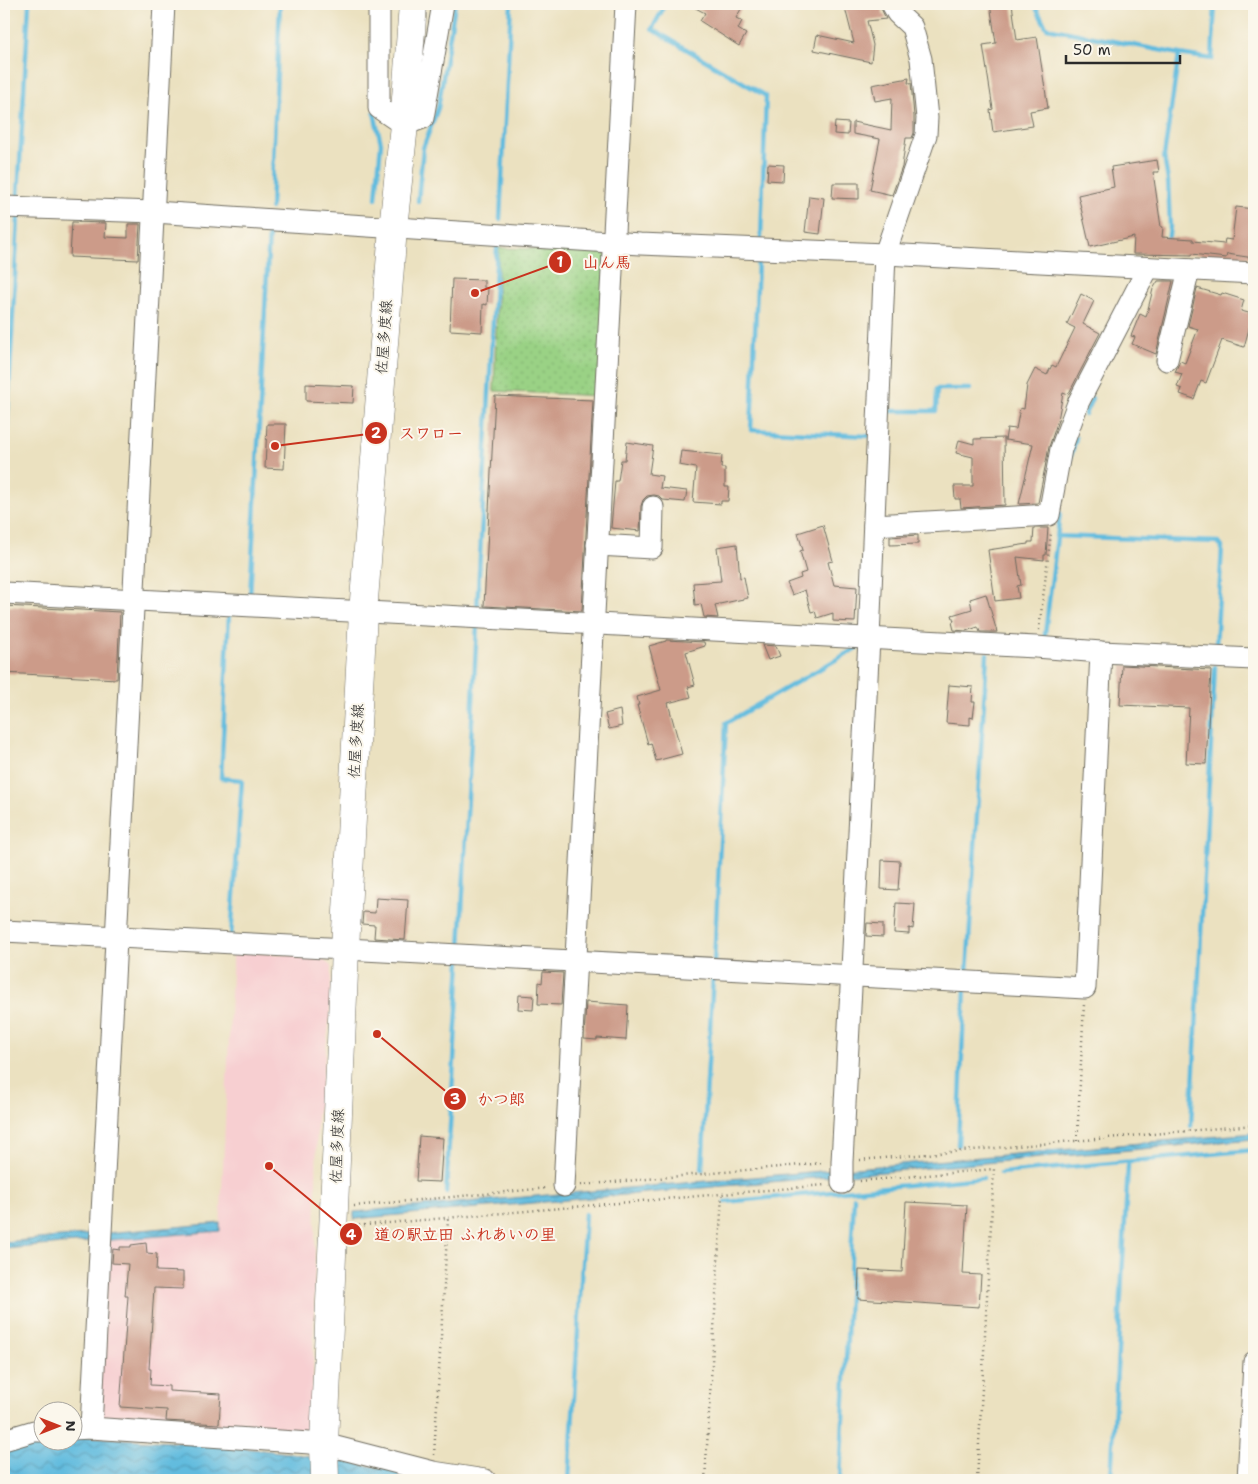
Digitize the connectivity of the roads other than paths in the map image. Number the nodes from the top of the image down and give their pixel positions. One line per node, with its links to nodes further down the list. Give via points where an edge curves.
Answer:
1 (164, 4): 9 (street)
2 (380, 4): 7 (street, via 379,108)
3 (413, 4): 7 (main road, 佐屋多度線)
4 (443, 4): 7 (street, via 423,118)
5 (626, 4): 11 (street)
6 (892, 4): 12 (street, via 912,27 921,59 927,118 926,135)
7 (404, 126): 10 (main road, 佐屋多度線)
8 (4, 207): 9 (street)
9 (154, 212): 10 (street); 21 (street)
10 (393, 228): 11 (street); 22 (main road, 佐屋多度線)
11 (613, 241): 12 (street); 19 (street)
12 (885, 254): 13 (street); 18 (street)
13 (1148, 268): 14 (street); 18 (street, via 1078,403 1061,449 1049,515)
14 (1188, 270): 15 (street); 16 (street)
15 (1254, 274)
16 (1167, 360)
17 (653, 508): 19 (street, via 652,548)
18 (874, 525): 24 (street)
19 (597, 546): 23 (street)
20 (4, 593): 21 (street)
21 (134, 599): 22 (street); 28 (street)
22 (363, 613): 23 (street); 29 (main road, 佐屋多度線)
23 (593, 625): 24 (street); 30 (street)
24 (868, 639): 25 (street); 31 (street)
25 (1101, 652): 26 (street); 31 (street, via 1085,988)
26 (1254, 659)
27 (4, 931): 28 (street)
28 (116, 937): 29 (street); 35 (street, via 100,1237)
29 (345, 948): 30 (street); 38 (main road, 佐屋多度線)
30 (574, 960): 31 (street); 33 (street)
31 (851, 976): 32 (street)
32 (842, 1183)
33 (564, 1186)
34 (1254, 1362): 41 (street)
35 (82, 1428): 38 (street)
36 (32, 1432): 37 (street)
37 (4, 1440)
38 (324, 1448): 39 (main road, 佐屋多度線); 40 (street)
39 (325, 1480)
40 (486, 1480)
41 (1248, 1480)

